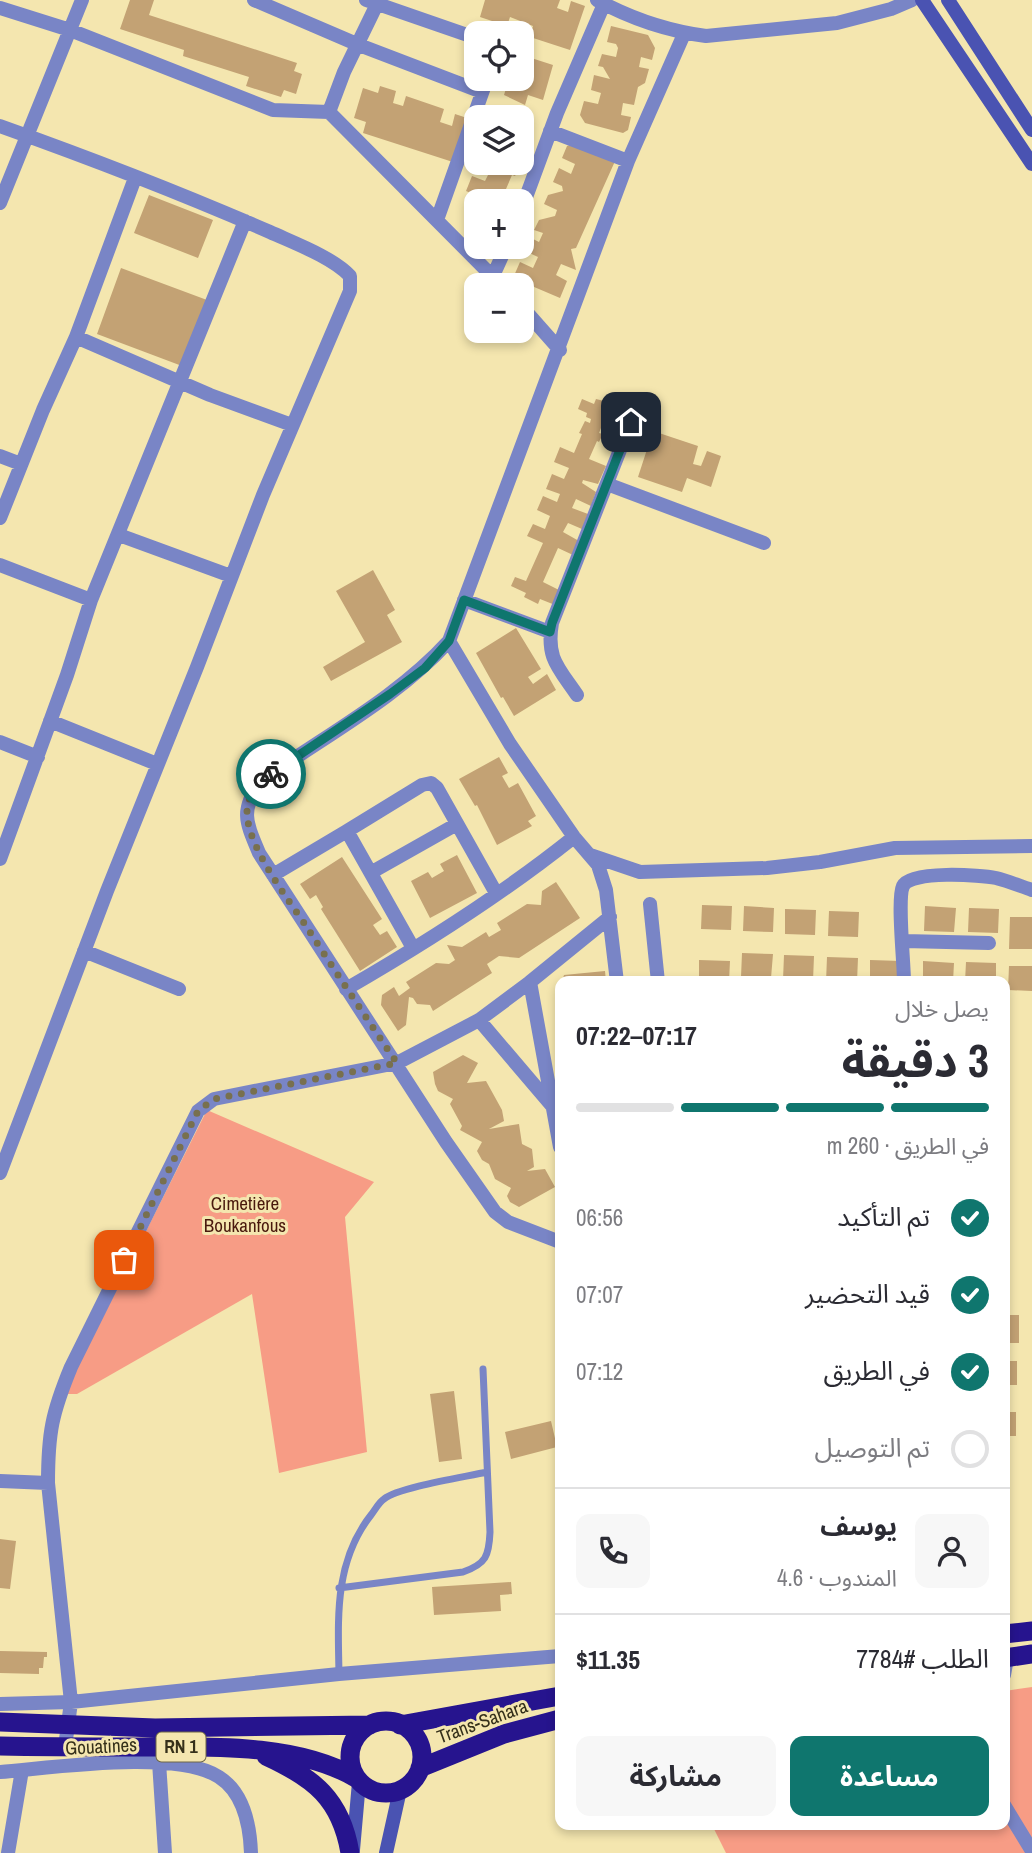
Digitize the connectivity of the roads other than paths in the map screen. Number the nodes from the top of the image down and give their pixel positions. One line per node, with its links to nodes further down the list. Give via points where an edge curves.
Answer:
1 (82, 0): 9 (street)
2 (254, 0): 12 (street)
3 (912, 0): 11 (street, via 837,23 706,37)
4 (922, 0): 21 (main road)
5 (948, 0): 17 (main road)
6 (374, 1): 10 (street); 12 (street)
7 (601, 2): 11 (street); 18 (street)
8 (0, 8): 9 (street)
9 (70, 30): 15 (street, via 273,110); 19 (street)
10 (464, 34)
11 (684, 34): 20 (street)
12 (359, 45): 13 (street); 15 (street)
13 (464, 79)
14 (482, 91): 25 (street)
15 (329, 112): 25 (street)
16 (0, 126): 19 (street)
17 (1032, 130)
18 (550, 131): 20 (street); 23 (street)
19 (26, 135): 22 (street); 24 (street)
20 (628, 161): 30 (street)
21 (1032, 164)
22 (135, 178): 26 (street); 29 (street)
23 (529, 189)
24 (0, 203)
25 (437, 220): 27 (street)
26 (245, 221): 31 (street); 33 (street, via 343,268 350,276 350,291)
27 (489, 273)
28 (534, 321): 30 (street)
29 (76, 337): 31 (street); 35 (street)
30 (559, 350): 43 (street)
31 (180, 382): 33 (street); 38 (street)
32 (631, 422): 36 (street)
33 (292, 425): 41 (street)
34 (0, 456): 35 (street)
35 (21, 464): 37 (street)
36 (607, 484): 39 (street); 44 (street)
37 (0, 518)
38 (119, 535): 41 (street); 42 (street)
39 (764, 543)
40 (0, 565): 42 (street)
41 (231, 576): 50 (street)
42 (91, 600): 47 (street)
43 (464, 600): 44 (street); 45 (street)
44 (550, 632): 46 (street, via 552,658)
45 (449, 641): 53 (street, via 510,744); 58 (street, via 425,668 260,782 248,801 247,813 259,853)
46 (577, 695)
47 (50, 721): 49 (street); 50 (street)
48 (0, 741): 49 (street)
49 (38, 757): 56 (street)
50 (157, 764): 66 (street)
51 (457, 824): 52 (street, via 431,783); 57 (street); 60 (street)
52 (347, 831): 57 (street); 58 (street)
53 (574, 837): 55 (street); 60 (street)
54 (1032, 846): 55 (street, via 895,848 766,868 639,872)
55 (590, 855): 62 (street, via 607,890)
56 (0, 859)
57 (372, 872): 65 (street)
58 (273, 875): 72 (street)
59 (1032, 890): 63 (street, via 994,878 918,876 902,887)
60 (496, 893): 65 (street)
61 (650, 904): 68 (street)
62 (610, 917): 67 (street); 70 (street)
63 (904, 941): 64 (street); 69 (street)
64 (989, 943)
65 (413, 948): 72 (street)
66 (84, 951): 71 (street); 77 (street)
67 (616, 976)
68 (657, 976)
69 (904, 976)
70 (530, 982): 73 (street); 75 (street)
71 (179, 989)
72 (346, 989): 74 (street)
73 (479, 1020): 74 (street); 75 (street)
74 (397, 1063): 78 (street, via 495,1212 508,1222); 82 (street, via 214,1099 198,1111 55,1405 48,1443)
75 (553, 1107): 76 (street)
76 (555, 1118)
77 (0, 1173)
78 (555, 1240)
79 (482, 1369): 80 (lane)
80 (487, 1472): 83 (lane, via 384,1499 360,1528); 83 (lane, via 489,1546 479,1566)
81 (0, 1481): 82 (street)
82 (48, 1483): 91 (street)
83 (339, 1588): 89 (lane)
84 (1032, 1631): 85 (highway)
85 (1010, 1633)
86 (1032, 1654): 88 (highway)
87 (555, 1656): 89 (street)
88 (1010, 1662)
89 (339, 1674): 91 (street)
90 (555, 1697): 96 (highway)
91 (71, 1702): 92 (street); 95 (street)
92 (0, 1704)
93 (555, 1720): 102 (highway, Trans-Sahara, via 504,1734)
94 (0, 1722): 95 (highway, RN 1)
95 (69, 1724): 97 (highway, RN 1, via 155,1728); 99 (street)
96 (400, 1724): 97 (highway); 102 (highway, via 416,1738)
97 (370, 1725): 105 (highway, via 353,1742 350,1755)
98 (0, 1746): 99 (highway, RN 1)
99 (65, 1746): 100 (highway, RN 1)
100 (256, 1751): 105 (highway, RN 1, via 304,1757); 112 (highway, via 298,1773 327,1796 341,1817)
101 (159, 1762): 103 (street, Gouatines); 110 (street); 111 (street, Gouatines, via 220,1777 243,1807)
102 (420, 1768): 106 (highway)
103 (22, 1770): 104 (street, Gouatines); 109 (street)
104 (0, 1772)
105 (358, 1780): 106 (highway, via 378,1793); 112 (main road)
106 (400, 1790): 113 (main road)
107 (1010, 1815): 108 (street)
108 (1032, 1851)
109 (8, 1853)
110 (165, 1853)
111 (251, 1853)
112 (351, 1853)
113 (386, 1853)

